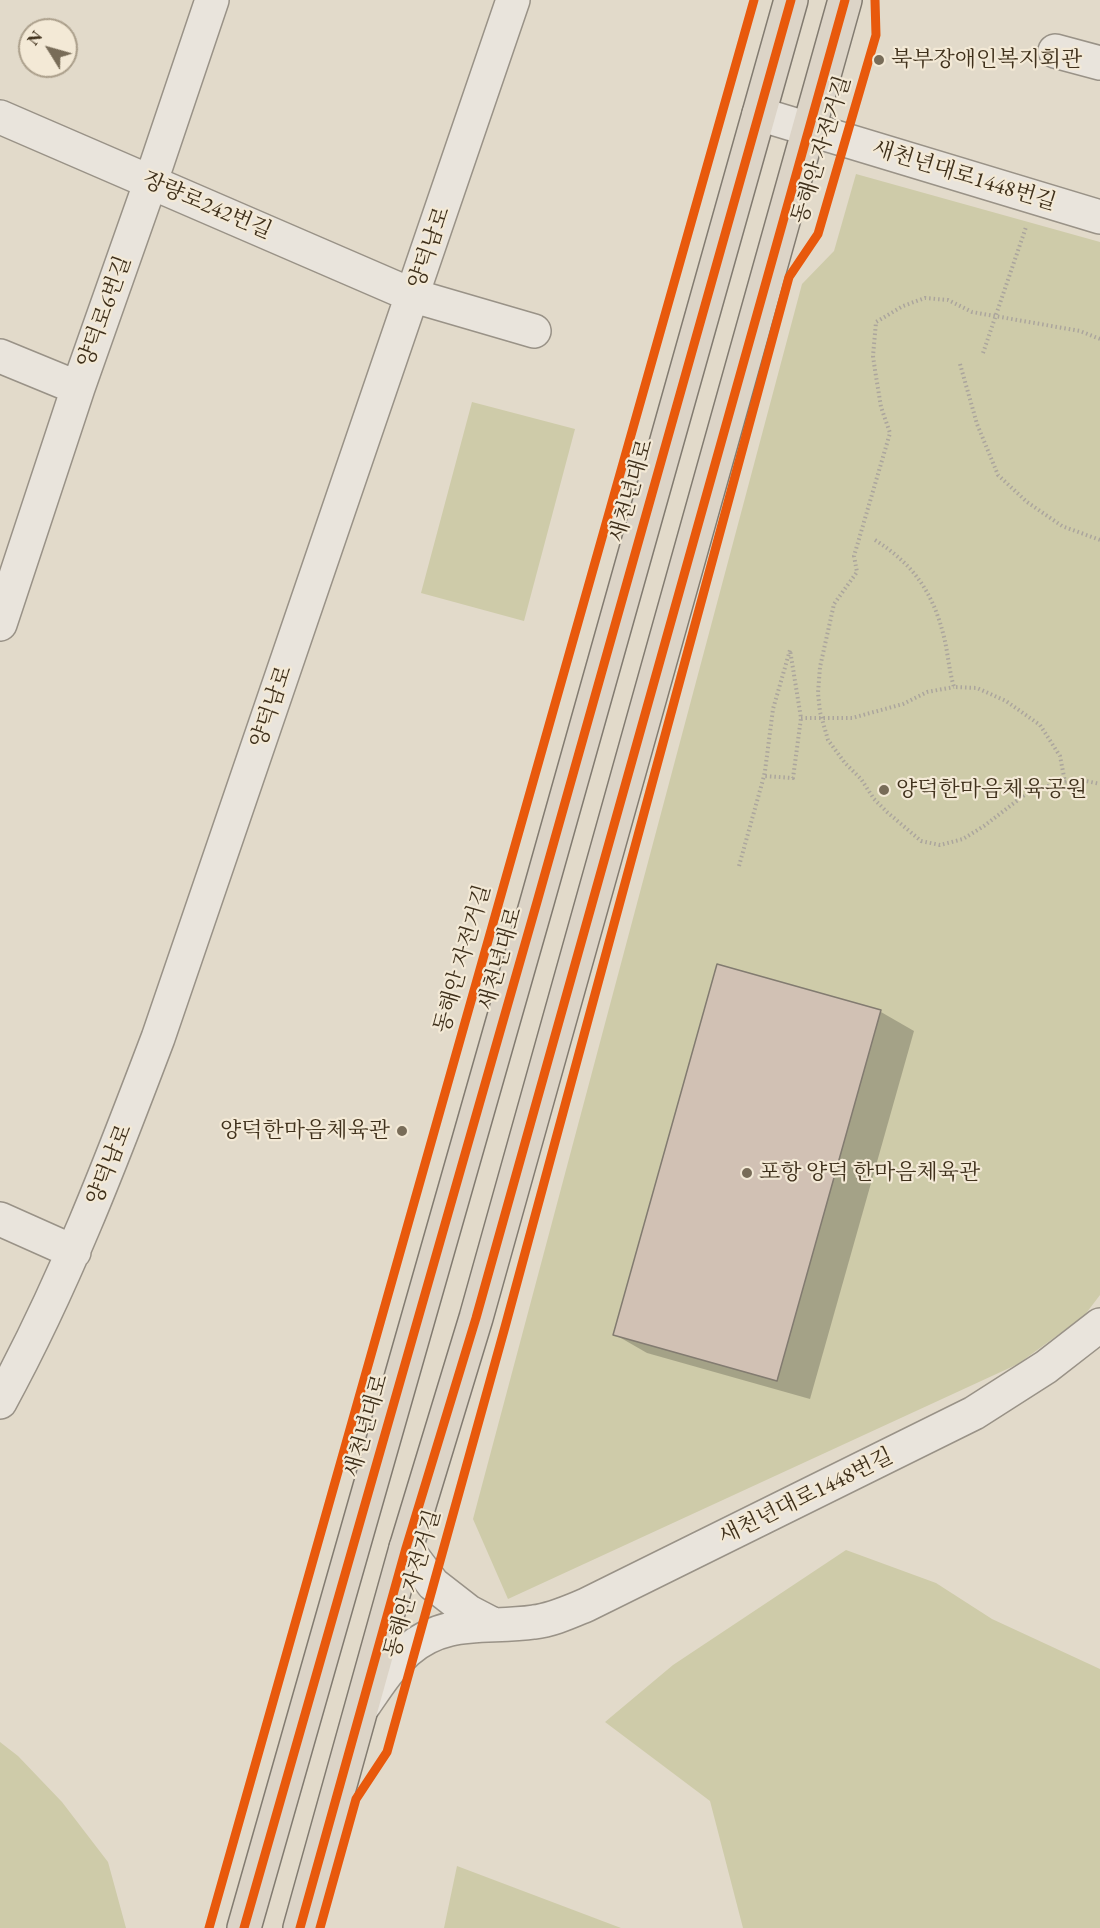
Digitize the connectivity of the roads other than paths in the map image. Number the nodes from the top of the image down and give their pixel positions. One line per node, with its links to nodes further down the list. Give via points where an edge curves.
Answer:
1 (212, 0): 10 (street, 양덕로6번길)
2 (513, 0): 12 (street, 양덕남로)
3 (791, 0): 7 (main road, 새천년대로)
4 (845, 0): 9 (main road)
5 (1055, 51): 6 (street)
6 (1100, 63)
7 (759, 114): 9 (street, 새천년대로1448번길); 24 (main road, 새천년대로)
8 (0, 117): 10 (street, 장량로242번길)
9 (809, 129): 11 (street, 새천년대로1448번길); 21 (main road, via 476,1318)
10 (151, 181): 12 (street, 장량로242번길); 15 (street, 양덕로6번길)
11 (1100, 217)
12 (414, 296): 13 (street, 장량로242번길); 18 (street, 양덕남로, via 158,1038)
13 (534, 331)
14 (0, 356): 15 (street)
15 (78, 388): 16 (street, 양덕로6번길)
16 (2, 611)
17 (0, 1219): 18 (street)
18 (74, 1252): 20 (street, 양덕남로)
19 (1100, 1325): 22 (street, 새천년대로1448번길, via 1047,1367 974,1413 682,1557 561,1615 537,1622)
20 (0, 1402)
21 (406, 1548): 22 (street, via 433,1584); 23 (main road)
22 (492, 1624): 23 (street, 새천년대로1448번길, via 469,1625 429,1637 390,1668)
23 (364, 1705): 25 (main road)
24 (244, 1928)
25 (300, 1928)

